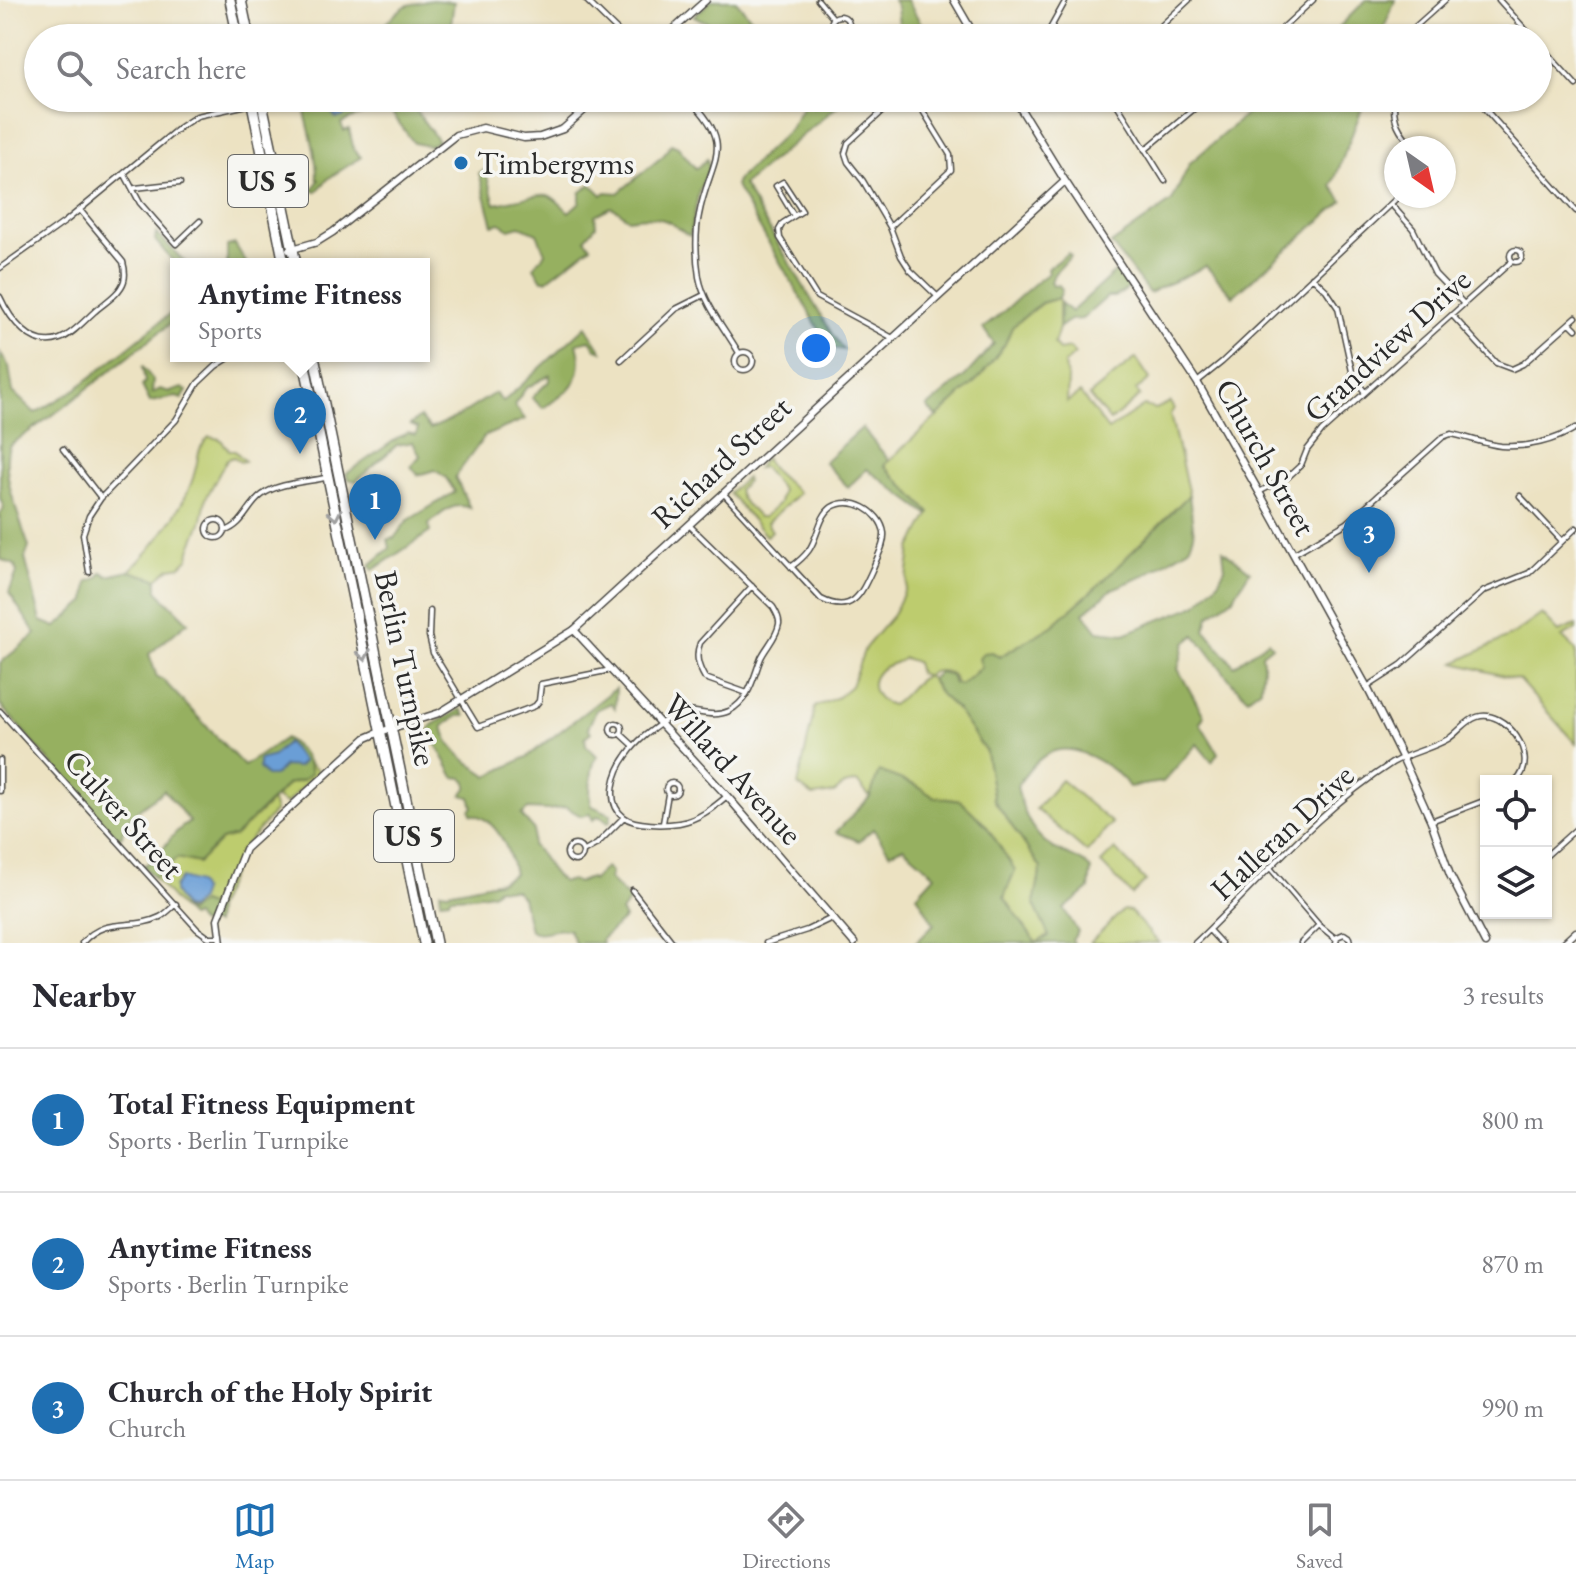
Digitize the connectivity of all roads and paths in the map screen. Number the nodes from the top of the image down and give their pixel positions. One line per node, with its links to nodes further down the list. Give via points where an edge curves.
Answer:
1 (230, 0): 13 (highway)
2 (241, 0): 14 (highway)
3 (586, 0): 15 (street)
4 (706, 0): 16 (street)
5 (818, 0): 12 (street)
6 (954, 0): 19 (street)
7 (1066, 0): 20 (street)
8 (1189, 0): 21 (street)
9 (1313, 0): 22 (street)
10 (1445, 0): 23 (street)
11 (1499, 0): 24 (street)
12 (833, 18): 17 (street); 18 (street, via 841,16)
13 (235, 24)
14 (246, 24)
15 (611, 24)
16 (679, 24)
17 (830, 24)
18 (849, 24)
19 (968, 24)
20 (1055, 24)
21 (1163, 24)
22 (1287, 24)
23 (1418, 24)
24 (1520, 24)
25 (1552, 58): 26 (street)
26 (1576, 85)
27 (213, 112): 41 (street, via 197,116)
28 (258, 112): 54 (highway, US 5)
29 (259, 112): 53 (highway, US 5)
30 (582, 112): 53 (street, via 563,129 540,137 483,128 456,135 333,232)
31 (701, 112): 60 (street, via 712,124 717,148 698,217)
32 (882, 112): 52 (street, via 848,143 845,153)
33 (924, 112): 52 (street, via 950,155 951,170)
34 (1023, 112): 42 (street, Church Street)
35 (1122, 112): 40 (street)
36 (1190, 112): 40 (street)
37 (1392, 112): 39 (street)
38 (1488, 112): 49 (street)
39 (1404, 136)
40 (1145, 150): 43 (street)
41 (124, 172): 45 (street); 48 (street)
42 (1065, 181): 61 (street, Richard Street); 74 (street, Church Street)
43 (1165, 181)
44 (180, 183): 45 (street)
45 (134, 188): 51 (street, via 148,214 176,244)
46 (1387, 208): 59 (street)
47 (1395, 208): 63 (street, via 1413,229 1435,274)
48 (80, 210): 58 (street); 62 (street, via 123,262 121,288 69,333 46,341 27,334)
49 (1576, 211)
50 (794, 216): 50 (street, via 802,211 783,182 776,186); 68 (street, via 779,230 780,238 817,297)
51 (200, 221)
52 (890, 227): 61 (street, via 910,270)
53 (293, 249): 54 (street); 56 (highway, US 5)
54 (282, 252): 55 (highway, US 5)
55 (283, 258)
56 (295, 258)
57 (1512, 261): 63 (street, Grandview Drive)
58 (0, 268)
59 (1312, 277): 74 (street); 75 (street, via 1338,308 1353,376)
60 (704, 295): 69 (street); 70 (street, via 676,309)
61 (937, 296): 68 (street, Richard Street)
62 (0, 297)
63 (1464, 304): 64 (street, Grandview Drive)
64 (1452, 315): 66 (street, via 1496,363 1512,369); 75 (street, Grandview Drive)
65 (1576, 317): 66 (street)
66 (1570, 323): 67 (street)
67 (1576, 329)
68 (891, 337): 82 (street, Richard Street)
69 (739, 353): 69 (street, via 735,366 749,369 752,356)
70 (621, 360)
71 (222, 362): 84 (street, via 198,383 176,420)
72 (304, 362): 78 (highway, Berlin Turnpike / US 5)
73 (315, 362): 77 (highway, Berlin Turnpike / US 5)
74 (1197, 382): 81 (street, Church Street)
75 (1365, 392): 81 (street, Grandview Drive, via 1322,431 1301,465)
76 (1576, 428): 89 (street, via 1545,442 1514,446 1443,437 1347,523)
77 (330, 430): 78 (highway); 92 (highway, Berlin Turnpike / US 5)
78 (319, 433): 80 (highway, Berlin Turnpike / US 5)
79 (63, 449): 84 (street)
80 (328, 477): 87 (street, via 272,489); 93 (highway, Berlin Turnpike / US 5, one-way to 93)
81 (1259, 492): 89 (street, Church Street)
82 (723, 493): 85 (street, Richard Street); 90 (street)
83 (1520, 496): 88 (street)
84 (101, 498): 91 (street, via 83,534)
85 (689, 525): 94 (street); 96 (street, Richard Street)
86 (1576, 528): 88 (street)
87 (225, 531): 87 (street, via 214,538 207,527 217,520)
88 (1562, 541): 98 (street, via 1529,573 1484,591 1392,672)
89 (1293, 554): 98 (street, Church Street)
90 (791, 567): 90 (street, via 832,605 854,600 883,545 881,524 857,503 830,508 811,548)
91 (89, 572)
92 (360, 580): 93 (highway); 103 (highway, Berlin Turnpike / US 5)
93 (349, 582): 104 (highway, Berlin Turnpike / US 5, one-way to 104)
94 (752, 586): 99 (street, via 773,607 779,624); 99 (street, via 697,650 705,678)
95 (430, 611): 100 (street, via 432,648)
96 (574, 630): 97 (street, Willard Avenue); 100 (street, Richard Street)
97 (612, 670): 100 (street, via 541,684 535,706 478,727); 102 (street, Willard Avenue)
98 (1367, 687): 107 (street, Church Street)
99 (747, 693): 102 (street, via 725,713 683,710)
100 (462, 700): 103 (street, Richard Street)
101 (0, 711): 122 (street, Culver Street)
102 (661, 724): 106 (street); 112 (street, Willard Avenue)
103 (392, 728): 104 (street, Richard Street); 131 (highway, Berlin Turnpike / US 5)
104 (380, 732): 127 (street, Richard Street, via 366,738 245,849 218,919); 130 (highway, Berlin Turnpike / US 5)
105 (621, 734): 106 (street)
106 (634, 746): 114 (street, via 614,782 616,806)
107 (1403, 759): 109 (street, Halleran Drive, via 1486,715 1501,721 1524,749); 115 (street, Church Street); 120 (street, Halleran Drive, via 1328,813)
108 (0, 760): 110 (street)
109 (1520, 775)
110 (0, 791)
111 (668, 794): 116 (street)
112 (727, 796): 116 (street, via 691,819); 123 (street, Willard Avenue)
113 (1480, 802): 115 (street)
114 (624, 817): 116 (street); 119 (street)
115 (1431, 821): 139 (street, Church Street, via 1450,875)
116 (663, 823)
117 (1576, 829): 118 (street)
118 (1552, 851)
119 (583, 852)
120 (1271, 869): 124 (street); 125 (street, Halleran Drive)
121 (632, 890): 132 (street)
122 (176, 904): 127 (street, Culver Street, via 201,933); 129 (street, via 147,921 101,928)
123 (832, 918): 133 (street); 134 (street, Willard Avenue)
124 (1319, 925): 128 (street); 137 (street)
125 (1209, 930): 135 (street, Halleran Drive); 136 (street)
126 (1576, 932): 140 (street)
127 (220, 940)
128 (1336, 941): 138 (street, via 1346,934)
129 (82, 943)
130 (424, 943)
131 (436, 943)
132 (673, 943)
133 (766, 943)
134 (854, 943)
135 (1195, 943)
136 (1221, 943)
137 (1301, 943)
138 (1351, 943)
139 (1485, 943)
140 (1564, 943)

